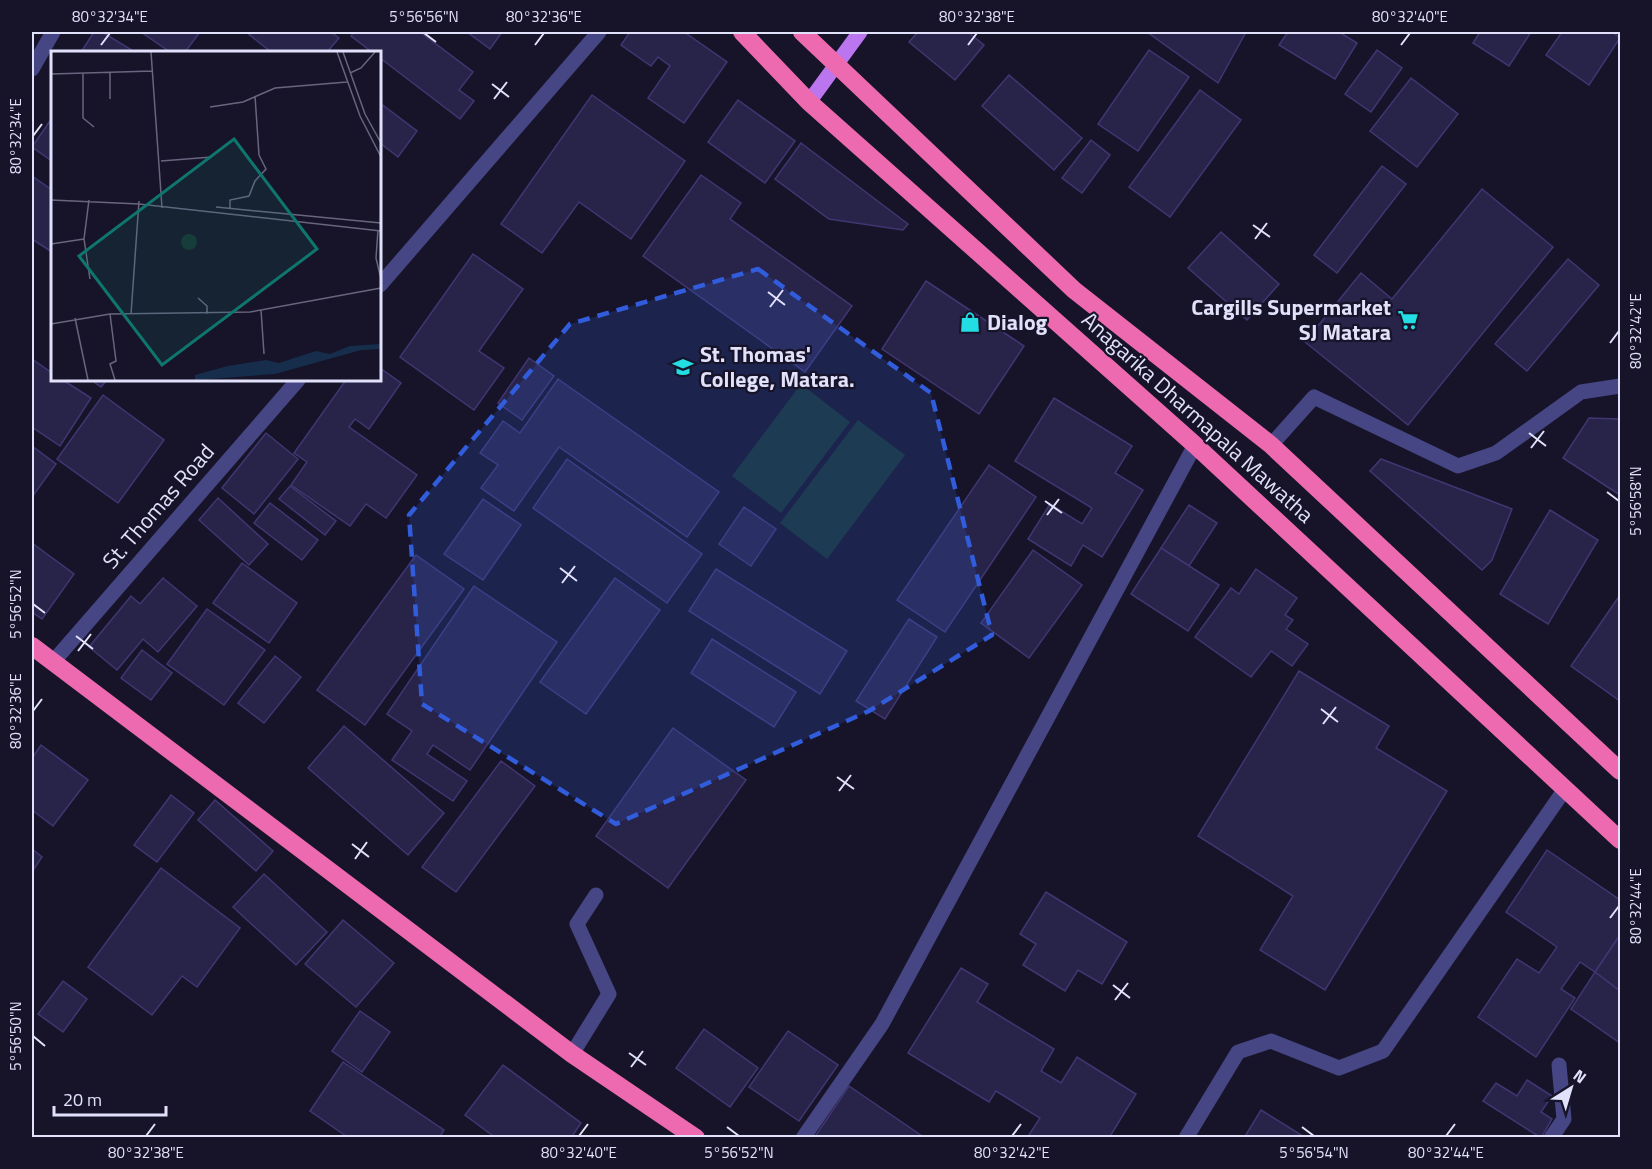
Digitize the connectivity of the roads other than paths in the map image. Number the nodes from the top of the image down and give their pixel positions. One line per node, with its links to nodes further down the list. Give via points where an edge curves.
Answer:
1 (53, 32): 7 (street)
2 (599, 32): 9 (street)
3 (742, 32): 8 (highway, Anagarika Dharmapala Mawatha)
4 (802, 32): 6 (highway, Anagarika Dharmapala Mawatha)
5 (860, 32): 6 (main road)
6 (837, 63): 8 (main road); 13 (highway, Anagarika Dharmapala Mawatha, via 1074,290)
7 (32, 69)
8 (809, 102): 12 (highway, Anagarika Dharmapala Mawatha)
9 (381, 284)
10 (297, 381): 15 (street, St. Thomas Road)
11 (1620, 386): 13 (street, via 1581,393 1496,453 1458,466 1314,397)
12 (1195, 445): 17 (highway, Anagarika Dharmapala Mawatha); 23 (street, via 882,1024)
13 (1271, 445): 16 (highway, Anagarika Dharmapala Mawatha)
14 (32, 646): 15 (highway)
15 (53, 662): 20 (highway)
16 (1620, 771)
17 (1565, 789): 18 (highway, Anagarika Dharmapala Mawatha); 24 (street, via 1383,1051 1339,1068 1271,1041 1238,1052)
18 (1620, 840)
19 (596, 895): 20 (street, via 577,924 609,994)
20 (572, 1054): 22 (highway)
21 (1559, 1065): 25 (street, via 1564,1119)
22 (696, 1137)
23 (803, 1137)
24 (1186, 1137)
25 (1551, 1137)

